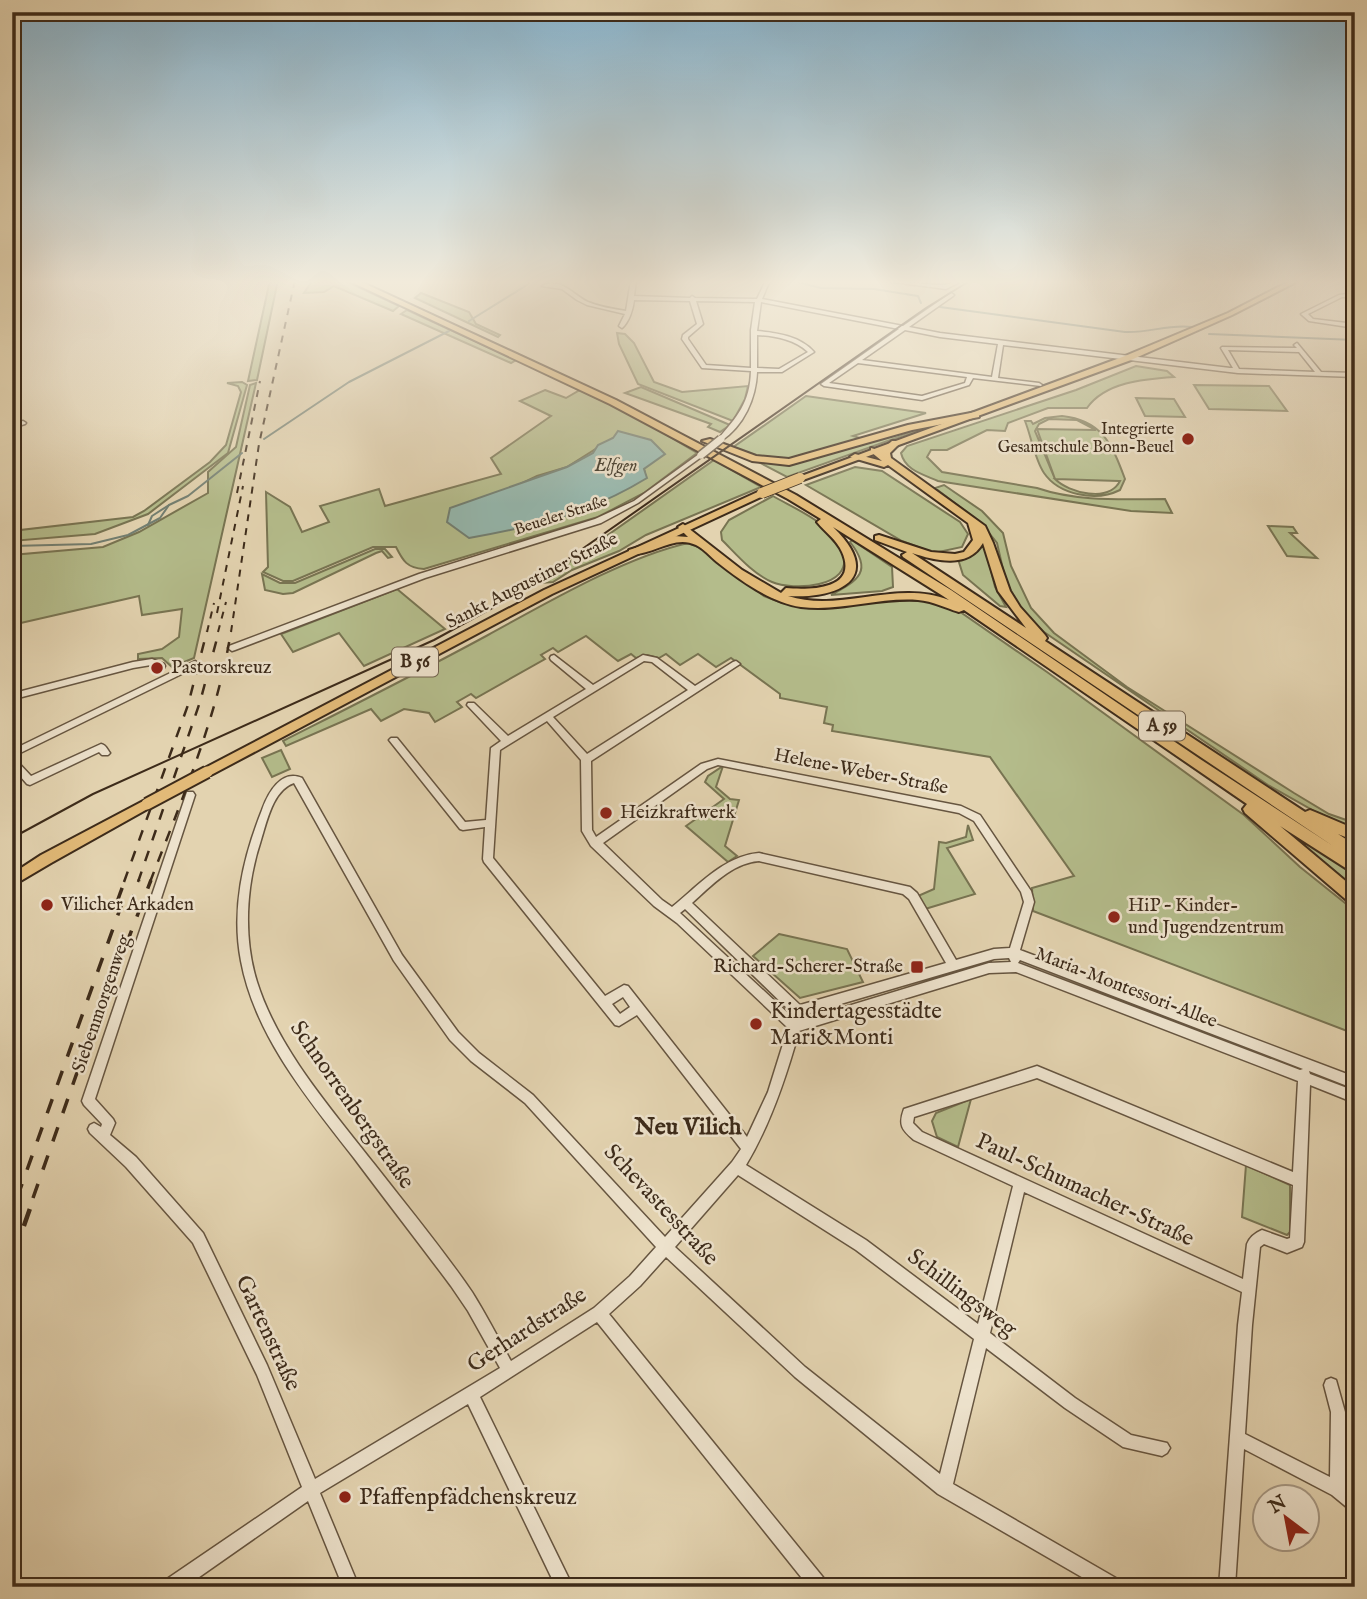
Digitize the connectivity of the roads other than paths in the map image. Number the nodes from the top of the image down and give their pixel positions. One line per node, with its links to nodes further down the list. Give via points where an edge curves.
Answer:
1 (515, 355): 37 (highway, A 59, via 655,422)
2 (525, 355): 30 (highway, A 59)
3 (694, 355): 20 (street, via 712,369)
4 (754, 355): 20 (street, Beueler Straße)
5 (807, 355): 20 (street, via 786,369)
6 (866, 355): 17 (street)
7 (999, 355): 25 (street)
8 (1101, 355): 9 (street)
9 (1104, 355): 15 (street); 19 (street)
10 (1136, 355): 15 (main road, Sankt Augustiner Straße / B 56)
11 (1149, 355): 16 (main road, Sankt Augustiner Straße / B 56)
12 (1156, 355): 18 (street)
13 (1228, 355): 21 (street)
14 (1305, 355): 22 (street)
15 (1128, 358): 16 (street); 19 (main road, Sankt Augustiner Straße / B 56)
16 (1138, 360): 18 (street); 27 (main road, Sankt Augustiner Straße / B 56, via 1029,401)
17 (857, 361): 24 (street); 24 (street, via 824,384 922,398 967,384)
18 (1166, 363): 21 (street)
19 (1114, 364): 27 (main road, Sankt Augustiner Straße / B 56)
20 (754, 371): 43 (street, Beueler Straße, bridge, via 751,399 737,424 645,497 598,521 422,576)
21 (1238, 371): 22 (street)
22 (1320, 373): 23 (street)
23 (1355, 375)
24 (971, 376): 25 (street)
25 (995, 379): 26 (street)
26 (1039, 385)
27 (976, 415): 30 (highway, via 918,425 789,462 755,458); 31 (main road, Sankt Augustiner Straße / B 56)
28 (23, 423): 29 (street)
29 (12, 426)
30 (707, 441): 39 (highway, A 59)
31 (895, 443): 32 (main road, Sankt Augustiner Straße / B 56); 34 (highway, via 885,452)
32 (874, 450): 33 (main road, Sankt Augustiner Straße / B 56); 34 (highway)
33 (855, 457): 35 (main road, Sankt Augustiner Straße / B 56); 39 (highway, via 892,469 967,520 979,537 972,550 943,558)
34 (887, 460): 44 (highway, via 981,528 1002,588)
35 (800, 478): 36 (main road, Sankt Augustiner Straße / B 56, bridge)
36 (762, 493): 38 (main road, Sankt Augustiner Straße / B 56)
37 (792, 497): 38 (highway, via 835,533 850,553 850,573 832,588 801,593 776,590); 42 (highway, A 59)
38 (688, 525): 40 (highway); 41 (main road, Sankt Augustiner Straße / B 56)
39 (880, 538): 44 (highway, A 59)
40 (700, 542): 41 (highway, via 674,539); 42 (highway, via 752,582 784,599 819,604 891,595 925,596)
41 (633, 552): 69 (main road, Sankt Augustiner Straße / B 56, bridge, via 206,772)
42 (1008, 634): 60 (highway, A 59)
43 (232, 648)
44 (1051, 650): 63 (highway, A 59)
45 (554, 658): 49 (street)
46 (195, 664): 57 (street)
47 (736, 664): 50 (street)
48 (161, 666): 51 (street, via 152,662 133,665)
49 (592, 688): 50 (street, via 645,658); 53 (street)
50 (694, 690): 58 (street)
51 (12, 694)
52 (471, 705): 55 (street)
53 (548, 717): 55 (street); 58 (street)
54 (394, 740): 64 (street, via 463,826)
55 (507, 741): 64 (street, via 496,748)
56 (105, 753): 59 (street, via 101,747 30,781)
57 (12, 754)
58 (586, 759): 66 (street, via 587,831)
59 (12, 761)
60 (1195, 763): 68 (highway, A 59); 70 (highway)
61 (190, 794): 83 (street, Siebenmorgenweg, via 88,1101 109,1123)
62 (273, 796): 88 (street, Schevastesstraße, via 280,784 295,779 398,958 454,1036 530,1099); 92 (street, Schnorrenbergstraße, via 248,864 242,906 247,961 258,1002 316,1098 467,1298)
63 (1273, 800): 65 (highway); 67 (highway, A 59)
64 (490, 823): 76 (street, via 488,859)
65 (1355, 835)
66 (596, 843): 72 (street); 73 (street, Helene-Weber-Straße, via 704,766 718,762 961,810 977,818 1026,891 1029,902)
67 (1355, 853)
68 (1355, 867)
69 (12, 881)
70 (1355, 898)
71 (685, 903): 72 (street); 74 (street, via 750,856 898,887 913,897); 78 (street)
72 (673, 913): 79 (street)
73 (1014, 953): 74 (street, Maria-Montessori-Allee); 75 (street, Helene-Weber-Straße); 80 (street, Maria-Montessori-Allee)
74 (953, 965): 78 (street, Maria-Montessori-Allee)
75 (1016, 967): 79 (street, Maria-Montessori-Allee, via 989,968); 80 (street, Maria-Montessori-Allee)
76 (604, 1003): 77 (street, via 619,1021); 77 (street, via 624,990)
77 (638, 1008): 84 (street)
78 (799, 1010): 79 (street, Gerhardstraße)
79 (794, 1027): 84 (street, Gerhardstraße, via 761,1129)
80 (1304, 1070): 81 (street, Maria-Montessori-Allee); 82 (street, Maria-Montessori-Allee); 86 (street)
81 (1355, 1083)
82 (1355, 1097)
83 (99, 1133): 99 (street, Gartenstraße, via 198,1238 247,1337)
84 (749, 1149): 85 (street, Gerhardstraße)
85 (737, 1167): 88 (street, Gerhardstraße); 91 (street, Schillingsweg, via 861,1245)
86 (1300, 1181): 87 (street, Paul-Schumacher-Straße, via 1037,1072 908,1113 907,1126 918,1136); 89 (street, via 1297,1242 1287,1246 1262,1237 1254,1244)
87 (1020, 1183): 89 (street, Paul-Schumacher-Straße); 91 (street)
88 (665, 1247): 90 (street, Gerhardstraße); 97 (street, Schevastesstraße, via 800,1372)
89 (1248, 1288): 95 (street)
90 (599, 1312): 92 (street, Gerhardstraße); 104 (street)
91 (981, 1335): 96 (street, Schillingsweg, via 1128,1442); 97 (street)
92 (509, 1371): 94 (street, Gerhardstraße)
93 (1331, 1385): 98 (street, via 1338,1412)
94 (471, 1394): 99 (street, Gerhardstraße); 103 (street)
95 (1238, 1438): 98 (street); 106 (street)
96 (1162, 1448)
97 (944, 1488): 105 (street, Schevastesstraße)
98 (1338, 1489): 100 (street)
99 (311, 1490): 101 (street, Gerhardstraße); 102 (street, Gartenstraße)
100 (1355, 1503)
101 (170, 1587)
102 (351, 1587)
103 (565, 1587)
104 (820, 1587)
105 (1115, 1587)
106 (1227, 1587)

